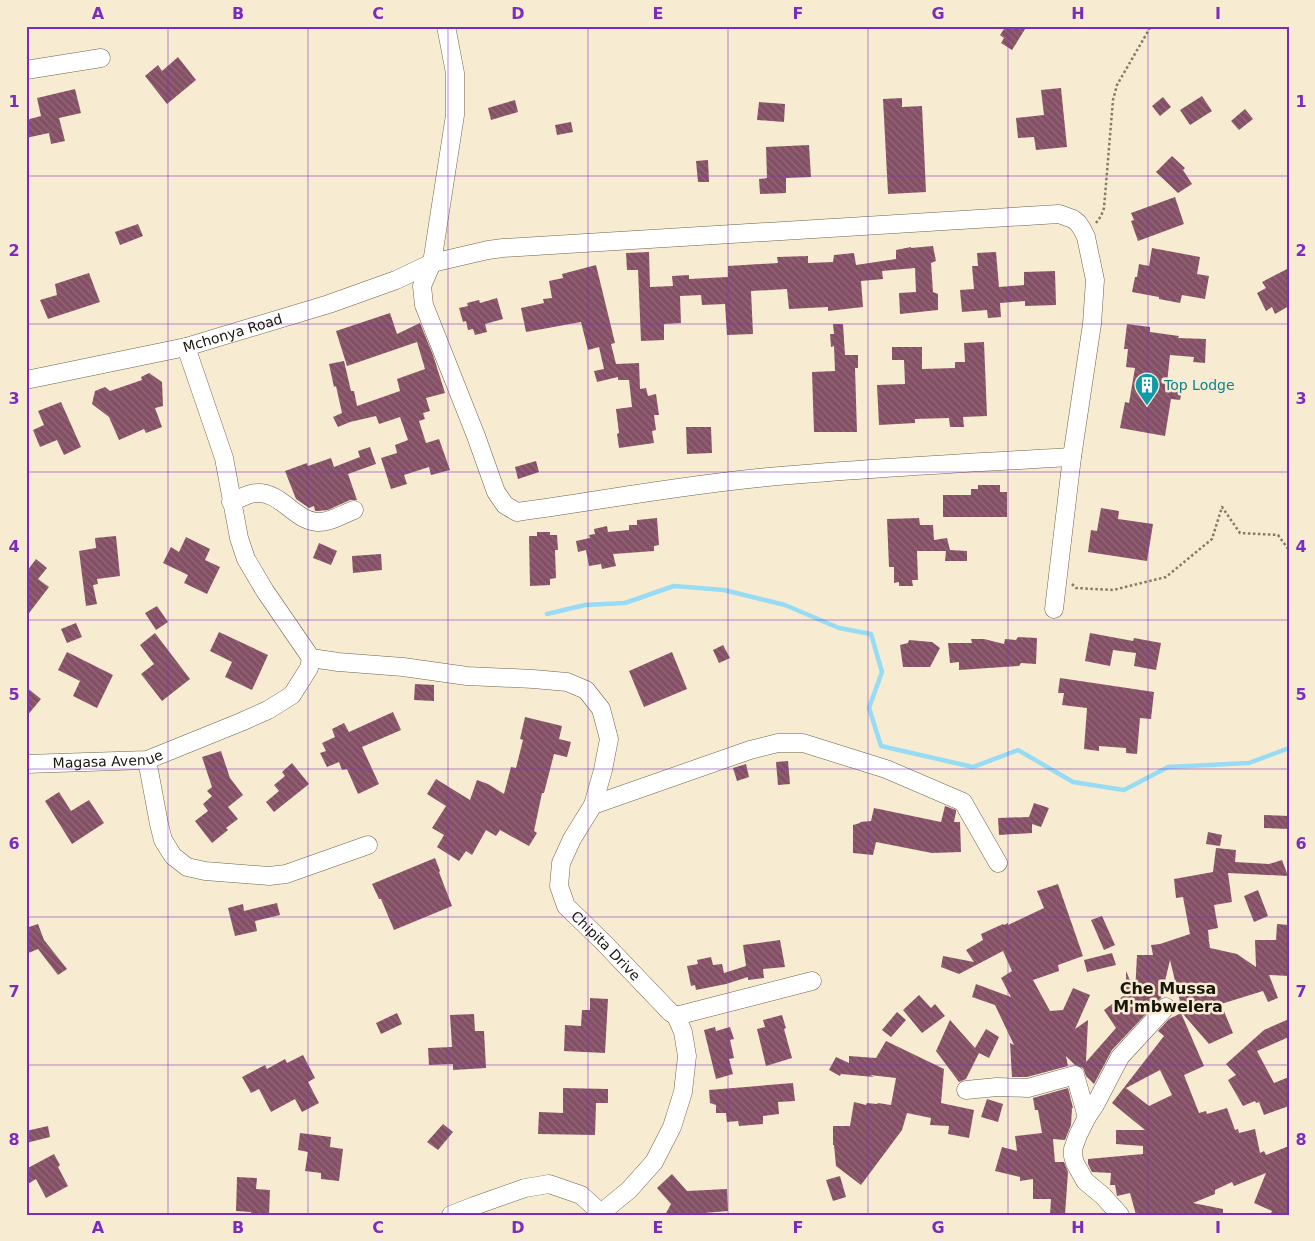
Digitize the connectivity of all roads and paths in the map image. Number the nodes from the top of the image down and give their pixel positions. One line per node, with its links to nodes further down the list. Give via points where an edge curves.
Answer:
1 (446, 26): 6 (street, via 455,73 455,115)
2 (1151, 26): 5 (path, via 1117,85 1113,100 1104,208 1096,223)
3 (101, 58): 4 (street)
4 (26, 70)
5 (1082, 229): 6 (street, Mchonya Road, via 1073,218 1059,214 503,248); 9 (street, via 1096,280)
6 (432, 263): 7 (street, Mchonya Road, via 329,304); 9 (street, via 422,286 424,305 496,492 504,505 517,512 757,478)
7 (186, 347): 8 (street, Mchonya Road); 10 (street, via 224,458)
8 (26, 380)
9 (1072, 457): 13 (street)
10 (231, 502): 11 (street, via 258,493 268,495 318,522); 15 (street, via 246,559)
11 (354, 510)
12 (1289, 550): 13 (path, via 1278,535 1240,533 1222,507 1212,539 1166,577 1114,590 1076,588)
13 (1059, 568): 14 (street)
14 (1054, 609)
15 (311, 658): 16 (street, Magasa Avenue, via 309,668 292,695 268,710); 18 (street, Chipita Drive, via 467,676 567,682 586,690 601,709 609,739)
16 (147, 760): 17 (street, Magasa Avenue); 19 (street, via 163,840 173,856 187,867 260,876 286,874)
17 (26, 764)
18 (593, 805): 20 (street, via 750,750 803,743 886,769 963,802); 23 (street, Chipita Drive, via 562,863 559,886 566,906)
19 (368, 845)
20 (998, 863)
21 (812, 982): 23 (street)
22 (1166, 1007): 25 (street, via 1120,1056)
23 (676, 1016): 26 (street, Chipita Drive, via 683,1032 687,1056 683,1092 672,1127 654,1162)
24 (966, 1090): 25 (street, via 1028,1088 1075,1075)
25 (1087, 1117): 28 (street, via 1073,1149 1075,1163 1085,1181)
26 (601, 1214): 27 (street, via 581,1195 549,1184 525,1188)
27 (451, 1215)
28 (1120, 1215)

